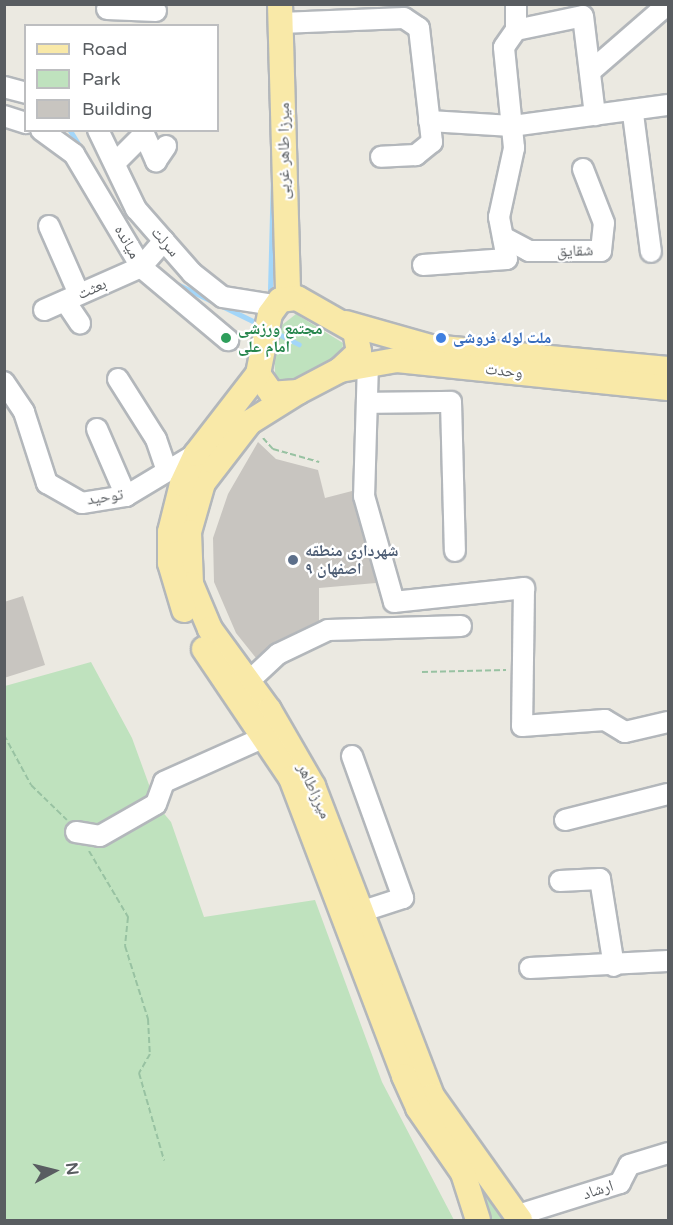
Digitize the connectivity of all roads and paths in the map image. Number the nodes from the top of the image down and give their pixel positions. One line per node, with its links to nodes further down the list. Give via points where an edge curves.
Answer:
1 (516, 4): 6 (street)
2 (668, 4): 7 (street)
3 (156, 11): 4 (street)
4 (107, 13)
5 (281, 14): 14 (street, via 404,18 419,28); 30 (main road, میرزا طاهر غربی)
6 (516, 30): 7 (street, via 583,16); 16 (street, via 504,47)
7 (591, 71): 12 (street)
8 (4, 87): 9 (street)
9 (24, 92)
10 (669, 105): 11 (street)
11 (633, 114): 12 (street); 26 (street)
12 (595, 115): 16 (street)
13 (4, 116): 15 (street)
14 (429, 121): 16 (street); 20 (street, via 432,142 416,155)
15 (24, 122)
16 (512, 126): 24 (street, via 514,148 499,217)
17 (44, 132): 27 (street, میانده, via 74,154)
18 (99, 132): 21 (street, سرلت)
19 (166, 146): 21 (street, via 156,161 144,134)
20 (381, 157)
21 (115, 163): 25 (street, سرلت, via 136,209)
22 (583, 169): 24 (street, شقایق, via 604,223 601,251 529,251)
23 (49, 226): 29 (street)
24 (503, 237): 28 (street, via 507,259)
25 (164, 241): 27 (street); 31 (street, سرلت)
26 (651, 252)
27 (144, 263): 29 (street, بعثت); 31 (street, میانده)
28 (423, 265)
29 (72, 298): 32 (street, بعثت); 33 (street)
30 (281, 301): 31 (street); 34 (main road, via 312,302); 39 (main road)
31 (217, 308): 35 (street, میانده)
32 (44, 310)
33 (80, 323)
34 (346, 323): 37 (main road, وحدت, via 431,347); 38 (main road, via 355,331 359,352)
35 (228, 340)
36 (368, 363): 38 (main road, وحدت); 42 (main road, وحدت, via 419,362); 44 (street)
37 (669, 369)
38 (340, 370): 43 (main road)
39 (258, 374): 43 (main road, via 272,394); 47 (main road, میرزاطاهر)
40 (118, 379): 49 (street, via 156,439)
41 (4, 382): 50 (street, توحید, via 24,412 47,483 82,503)
42 (669, 388)
43 (298, 392): 45 (main road, میرزاطاهر)
44 (367, 403): 51 (street, via 451,402); 53 (street, via 364,496 394,602 524,588)
45 (250, 422): 48 (path, via 273,449); 55 (main road, میرزاطاهر, via 203,483 188,560 198,607)
46 (97, 429): 50 (street)
47 (196, 454): 49 (street, توحید); 58 (main road, میرزاطاهر, via 170,532 176,590 195,635)
48 (319, 462)
49 (167, 471): 50 (street, توحید)
50 (126, 496)
51 (455, 551)
52 (461, 626): 55 (street, via 328,630 278,654)
53 (523, 670): 54 (path); 56 (street, via 522,726 605,720 625,732)
54 (422, 672)
55 (248, 682): 64 (main road, میرزاطاهر, via 304,767)
56 (669, 722)
57 (4, 735): 62 (path, via 31,785)
58 (267, 736): 62 (street, via 164,782 156,804 100,836); 71 (main road, میرزاطاهر, via 291,778 336,887 404,1076 418,1108 463,1173)
59 (352, 756): 64 (street, via 403,898)
60 (669, 794): 61 (street)
61 (565, 820)
62 (76, 831): 69 (path, via 128,917 125,946 148,1019 150,1053 139,1073)
63 (560, 881): 66 (street, via 600,879)
64 (363, 911): 70 (main road, میرزاطاهر, via 432,1096)
65 (669, 961): 66 (street)
66 (614, 966): 67 (street)
67 (530, 968)
68 (669, 1153): 70 (street, ارشاد, via 629,1165 620,1183)
69 (164, 1160)
70 (519, 1218)
71 (478, 1221)

